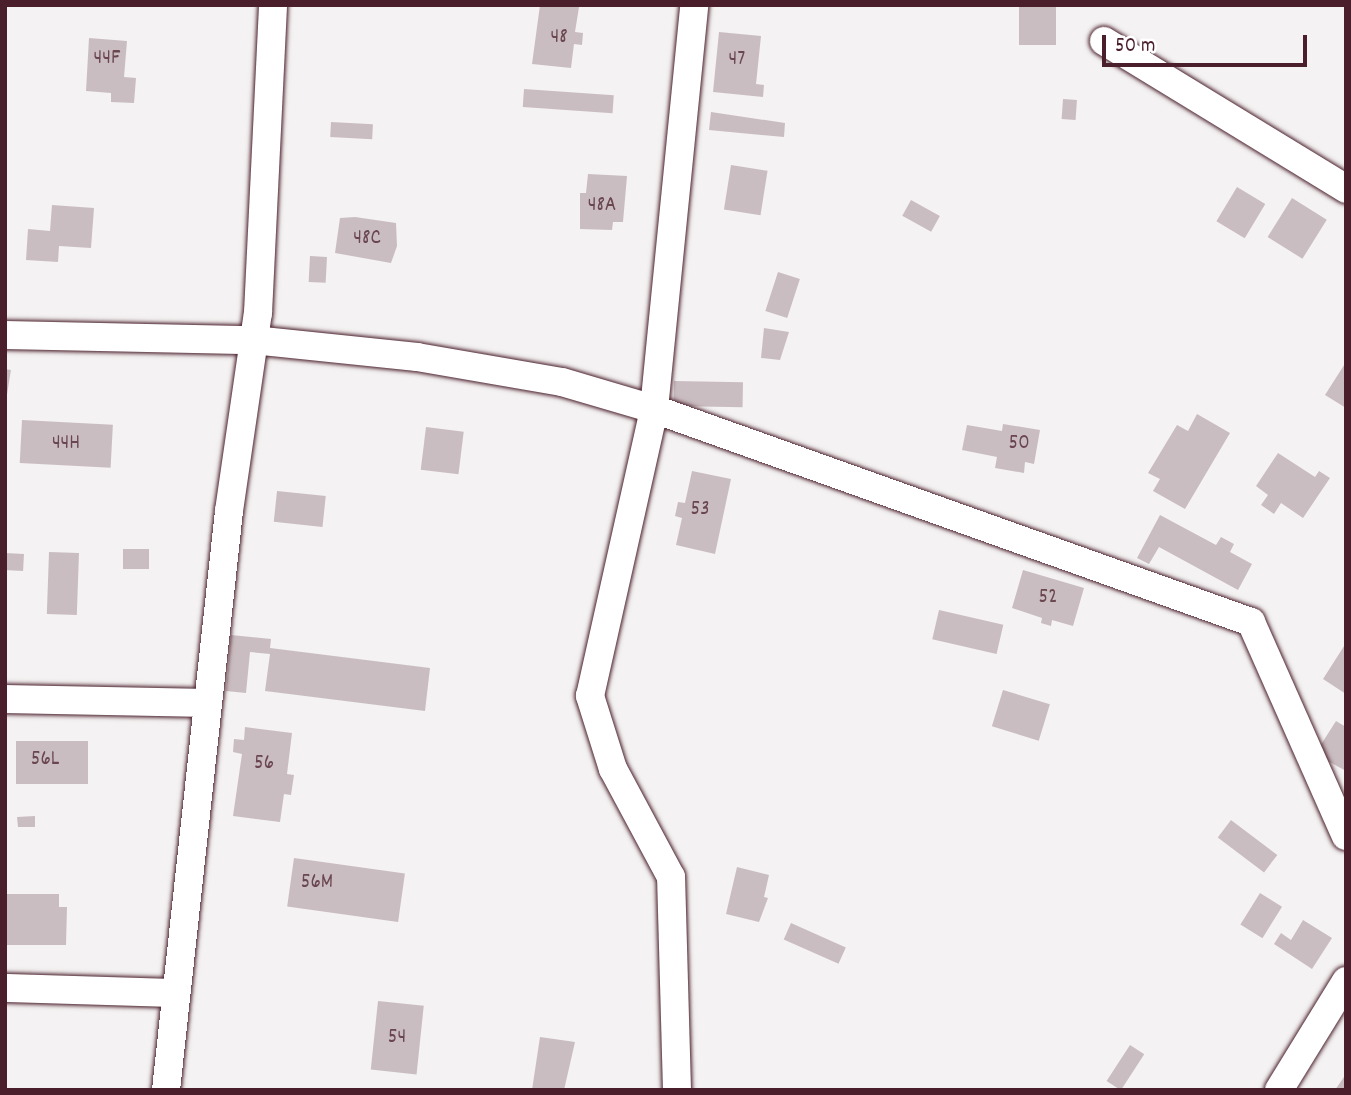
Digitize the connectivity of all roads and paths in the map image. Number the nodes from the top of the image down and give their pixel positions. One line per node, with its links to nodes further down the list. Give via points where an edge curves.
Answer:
1 (273, 5): 6 (street, via 271,114)
2 (694, 5): 7 (street)
3 (1104, 41): 4 (street)
4 (1346, 189)
5 (5, 335): 6 (street)
6 (253, 340): 7 (street, via 417,357 562,382); 9 (street)
7 (654, 410): 10 (street, via 1251,622); 15 (street, via 590,696 613,768 671,877)
8 (5, 699): 9 (street)
9 (208, 703): 13 (street)
10 (1346, 836)
11 (1346, 981): 16 (street)
12 (5, 988): 13 (street)
13 (176, 993): 14 (street)
14 (166, 1090)
15 (677, 1090)
16 (1279, 1090)

